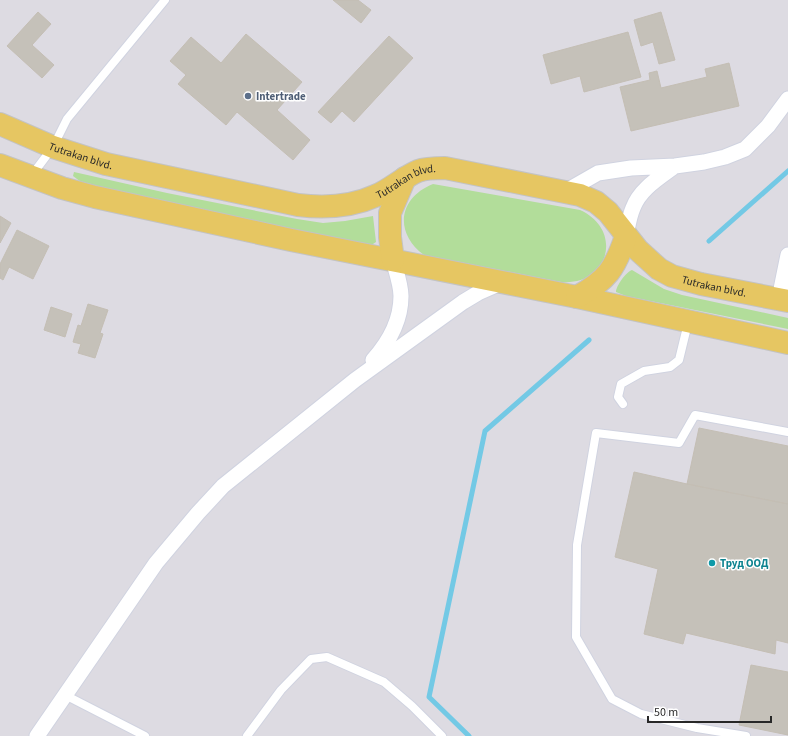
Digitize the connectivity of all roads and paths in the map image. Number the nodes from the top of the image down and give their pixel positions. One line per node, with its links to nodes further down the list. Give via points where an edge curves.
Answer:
1 (165, 0): 4 (lane, via 67,119)
2 (788, 98): 6 (street, via 768,126 745,149 726,157)
3 (0, 124): 4 (main road, Tutrakan blvd.)
4 (53, 147): 7 (lane); 8 (main road, Tutrakan blvd., via 106,164 317,207 343,205 373,197 389,190)
5 (0, 165): 7 (main road)
6 (675, 166): 9 (street, via 598,173); 10 (street, via 639,195 632,210)
7 (30, 177): 12 (main road, via 94,197)
8 (405, 178): 9 (main road, Tutrakan blvd., via 419,171 445,168); 12 (main road, via 390,213)
9 (563, 193): 10 (main road, Tutrakan blvd., via 580,195 596,202 608,212)
10 (626, 236): 14 (main road, via 612,270 595,287); 15 (main road, Tutrakan blvd., via 659,269 672,276)
11 (788, 255): 15 (street)
12 (393, 260): 13 (main road); 18 (street, via 401,295 394,331 379,354)
13 (503, 282): 14 (main road); 18 (street, via 463,302)
14 (577, 297): 16 (main road)
15 (784, 300)
16 (688, 322): 17 (main road); 19 (lane, via 679,360 670,367 644,371 621,384 618,397)
17 (788, 342)
18 (355, 380): 21 (street, via 223,486 198,513 156,563)
19 (623, 404)
20 (788, 432): 26 (lane, via 695,415 679,442 596,433 577,544 576,637 612,700 641,714 697,728)
21 (65, 695): 22 (street); 23 (lane)
22 (37, 736)
23 (146, 736)
24 (247, 736): 25 (lane, via 282,690 311,659 327,657 384,682)
25 (442, 736)
26 (746, 736)

